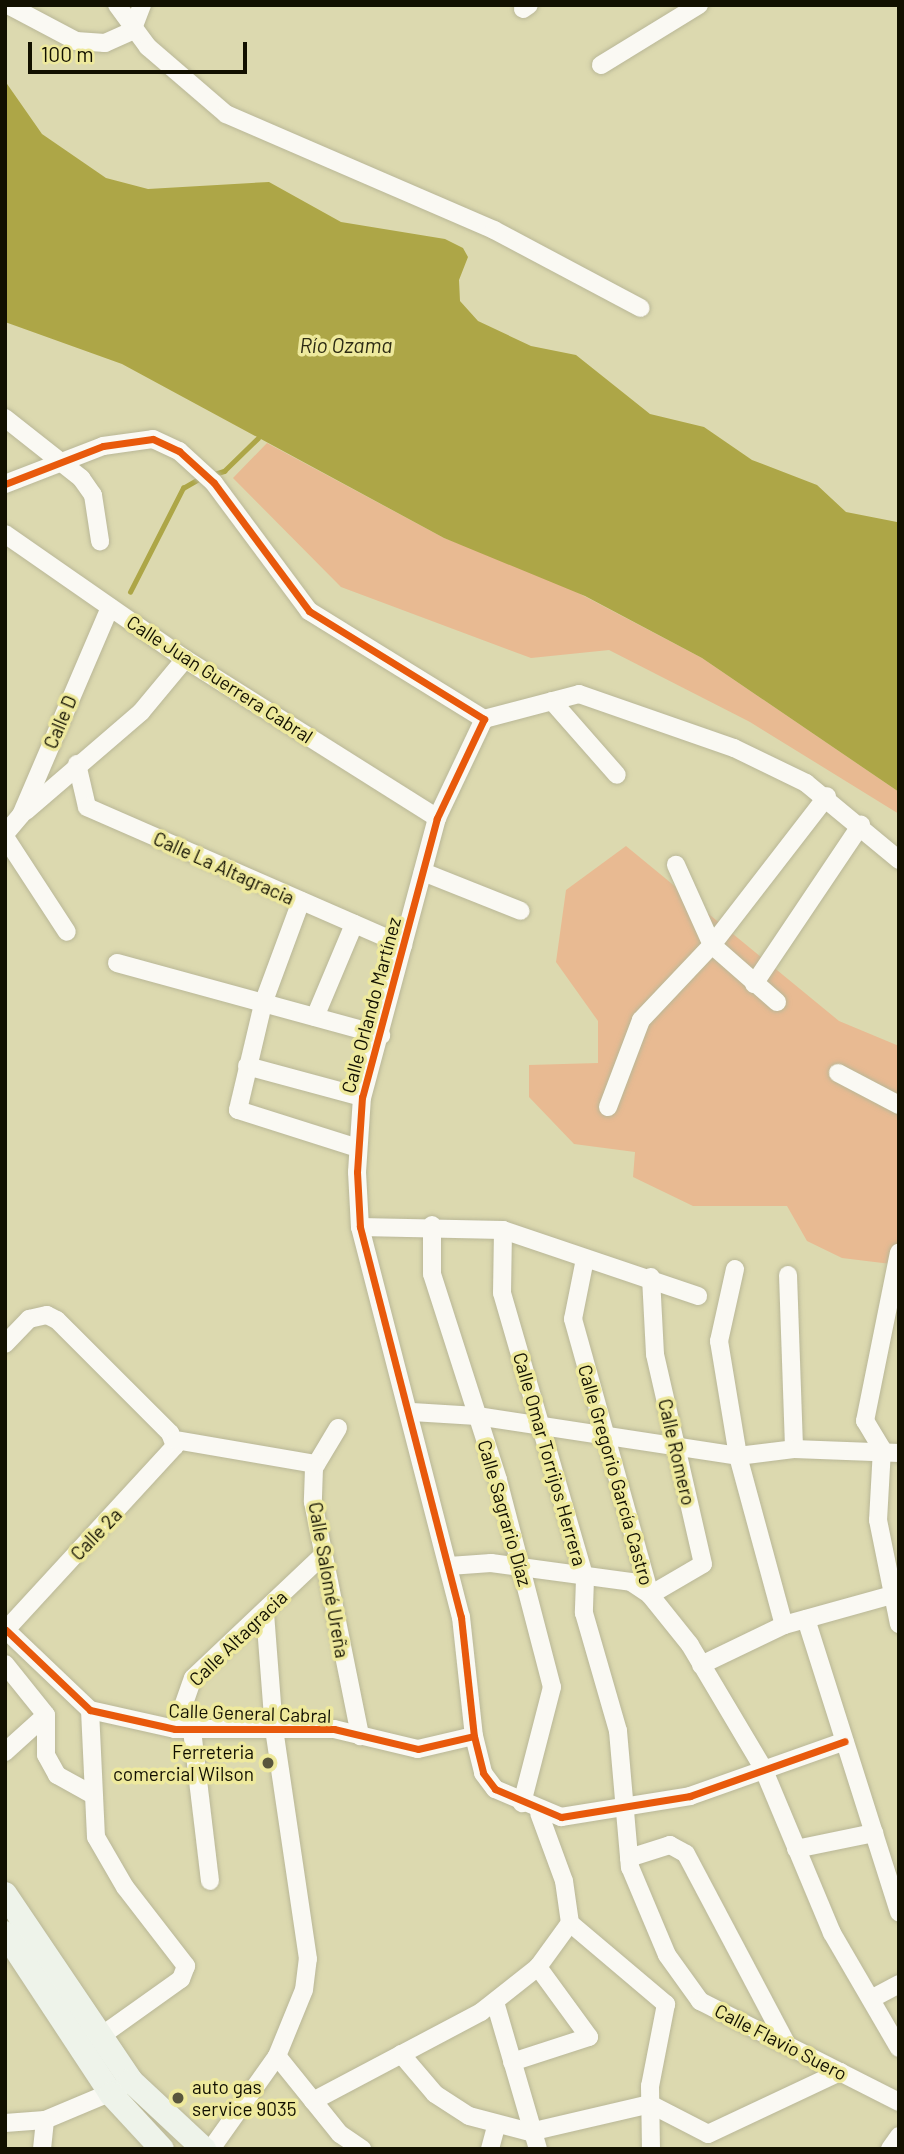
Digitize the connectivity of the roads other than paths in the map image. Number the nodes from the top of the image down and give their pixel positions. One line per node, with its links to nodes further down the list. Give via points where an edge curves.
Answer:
1 (8, 5): 5 (street, via 76,41 105,43)
2 (117, 5): 5 (street)
3 (142, 5): 5 (street)
4 (699, 5): 6 (street)
5 (132, 30): 7 (street, via 226,114 258,132 494,230)
6 (601, 65)
7 (641, 308)
8 (5, 418): 9 (street)
9 (62, 463): 10 (street); 12 (street, via 93,495); 16 (street, via 103,446 153,439 194,461 309,611)
10 (5, 484)
11 (5, 534): 13 (street, Calle Juan Guerrera Cabral)
12 (100, 541)
13 (110, 607): 14 (street, Calle Juan Guerrera Cabral); 20 (street, Calle D)
14 (185, 659): 17 (street, via 141,712); 21 (street, Calle Juan Guerrera Cabral)
15 (552, 701): 16 (street); 18 (street); 19 (street, via 579,694 734,748)
16 (484, 719): 21 (street, Calle Orlando Martínez)
17 (77, 764): 20 (street); 27 (street, Calle La Altagracia, via 86,807)
18 (617, 775)
19 (827, 796): 22 (street); 32 (street)
20 (21, 816): 23 (street, Calle D)
21 (437, 818): 26 (street, Calle Orlando Martínez)
22 (861, 825): 24 (street); 34 (street)
23 (5, 836): 30 (street)
24 (899, 860)
25 (677, 865): 32 (street)
26 (423, 873): 28 (street); 31 (street, Calle Orlando Martínez)
27 (301, 901): 29 (street, Calle La Altagracia); 36 (street)
28 (521, 911)
29 (354, 924): 31 (street, Calle La Altagracia); 37 (street)
30 (67, 932)
31 (403, 944): 38 (street, Calle Orlando Martínez)
32 (712, 945): 34 (street); 43 (street, via 641,1020)
33 (117, 964): 36 (street)
34 (754, 984): 35 (street)
35 (776, 1002)
36 (263, 1004): 37 (street); 39 (street)
37 (315, 1017): 38 (street)
38 (381, 1035): 41 (street, Calle Orlando Martínez)
39 (247, 1066): 41 (street); 44 (street, via 238,1110)
40 (838, 1073): 42 (street)
41 (362, 1097): 44 (street, Calle Orlando Martínez)
42 (899, 1105)
43 (608, 1107)
44 (358, 1148): 46 (street, Calle Orlando Martínez)
45 (432, 1225): 46 (street); 47 (street); 56 (street, Calle Sagrario Díaz, via 432,1274)
46 (359, 1227): 55 (street, Calle Orlando Martínez)
47 (503, 1230): 49 (street); 57 (street, Calle Omar Torrijos Herrera, via 502,1293)
48 (899, 1252): 63 (street, via 865,1421)
49 (585, 1259): 52 (street); 59 (street, Calle Gregorio García Castro, via 573,1319)
50 (735, 1269): 64 (street, via 719,1341)
51 (788, 1275): 62 (street)
52 (651, 1277): 53 (street); 61 (street, Calle Romero, via 655,1354)
53 (698, 1296)
54 (5, 1344): 60 (street, via 29,1319 47,1315 57,1320)
55 (412, 1412): 56 (street); 67 (street, Calle Orlando Martínez)
56 (477, 1416): 57 (street); 68 (street, Calle Sagrario Díaz)
57 (539, 1425): 59 (street); 69 (street, Calle Omar Torrijos Herrera)
58 (338, 1428): 65 (street, Calle Salomé Ureña)
59 (605, 1434): 61 (street); 71 (street, Calle Gregorio García Castro)
60 (172, 1437): 65 (street); 76 (street, Calle 2a, via 172,1455)
61 (674, 1446): 64 (street); 71 (street, Calle Romero, via 704,1563)
62 (794, 1449): 63 (street, via 841,1455); 64 (street)
63 (890, 1451): 70 (street, via 878,1520)
64 (738, 1456): 75 (street)
65 (316, 1464): 66 (street, Calle Salomé Ureña, via 313,1502)
66 (321, 1557): 72 (street, Calle Altagracia); 83 (street, Calle Salomé Ureña)
67 (449, 1566): 68 (street); 84 (street, Calle Orlando Martínez)
68 (520, 1568): 69 (street); 89 (street, Calle Sagrario Díaz, via 552,1688)
69 (584, 1579): 71 (street, via 631,1582); 90 (street, Calle Omar Torrijos Herrera, via 584,1613 618,1731)
70 (895, 1593): 73 (street); 74 (street)
71 (650, 1595): 78 (street, Calle Gregorio García Castro)
72 (265, 1612): 81 (street, Calle Altagracia, via 193,1678); 82 (street)
73 (806, 1619): 75 (street); 85 (street)
74 (899, 1624)
75 (784, 1625): 78 (street)
76 (6, 1631): 79 (street)
77 (5, 1664): 80 (street)
78 (701, 1665): 87 (street, Calle Gregorio García Castro)
79 (90, 1710): 81 (street, Calle General Cabral); 88 (street)
80 (47, 1715): 86 (street); 88 (street, via 46,1755 57,1775)
81 (183, 1729): 82 (street, Calle General Cabral); 95 (street)
82 (274, 1730): 83 (street, Calle General Cabral); 110 (street, via 308,1959 304,1990)
83 (360, 1736): 84 (street, Calle General Cabral, via 418,1749)
84 (474, 1736): 89 (street, via 490,1784)
85 (845, 1741): 87 (street); 92 (street)
86 (5, 1752)
87 (763, 1768): 90 (street, via 690,1796); 93 (street, Calle Gregorio García Castro)
88 (91, 1794): 106 (street, via 106,1858 186,1966 181,1979)
89 (522, 1803): 91 (street)
90 (622, 1809): 91 (street, via 561,1817); 94 (street, Calle Flavio Suero)
91 (539, 1813): 98 (street, via 564,1881)
92 (874, 1833): 93 (street); 97 (street)
93 (796, 1849): 102 (street, Calle Gregorio García Castro)
94 (629, 1858): 103 (street, Calle Flavio Suero, via 667,1955); 107 (street, via 670,1845 685,1854)
95 (210, 1881)
96 (5, 1894): 106 (main road)
97 (899, 1913)
98 (569, 1923): 100 (street); 105 (street)
99 (5, 1933): 113 (main road)
100 (538, 1967): 104 (street); 111 (street, via 589,2038)
101 (899, 1984): 102 (street)
102 (871, 1999): 108 (street, Calle Gregorio García Castro)
103 (700, 2001): 105 (street); 107 (street, Calle Flavio Suero)
104 (495, 2002): 109 (street); 111 (street)
105 (666, 2004): 116 (street)
106 (101, 2036): 113 (main road)
107 (785, 2042): 112 (street, Calle Flavio Suero)
108 (899, 2048)
109 (401, 2054): 114 (street); 119 (street, via 435,2094)
110 (277, 2056): 114 (street); 126 (street)
111 (512, 2062): 120 (street)
112 (840, 2072): 115 (street, Calle Flavio Suero); 122 (street)
113 (121, 2087): 117 (street); 124 (main road); 125 (main road)
114 (313, 2101): 127 (street, via 340,2134)
115 (899, 2102)
116 (650, 2104): 120 (street); 122 (street); 130 (street)
117 (45, 2120): 118 (street); 123 (street)
118 (5, 2123)
119 (496, 2127): 120 (street); 128 (street)
120 (530, 2132): 129 (street)
121 (899, 2136): 131 (street)
122 (710, 2142)
123 (42, 2149)
124 (162, 2149)
125 (204, 2149)
126 (211, 2149)
127 (362, 2149)
128 (490, 2149)
129 (538, 2149)
130 (651, 2149)
131 (890, 2149)

